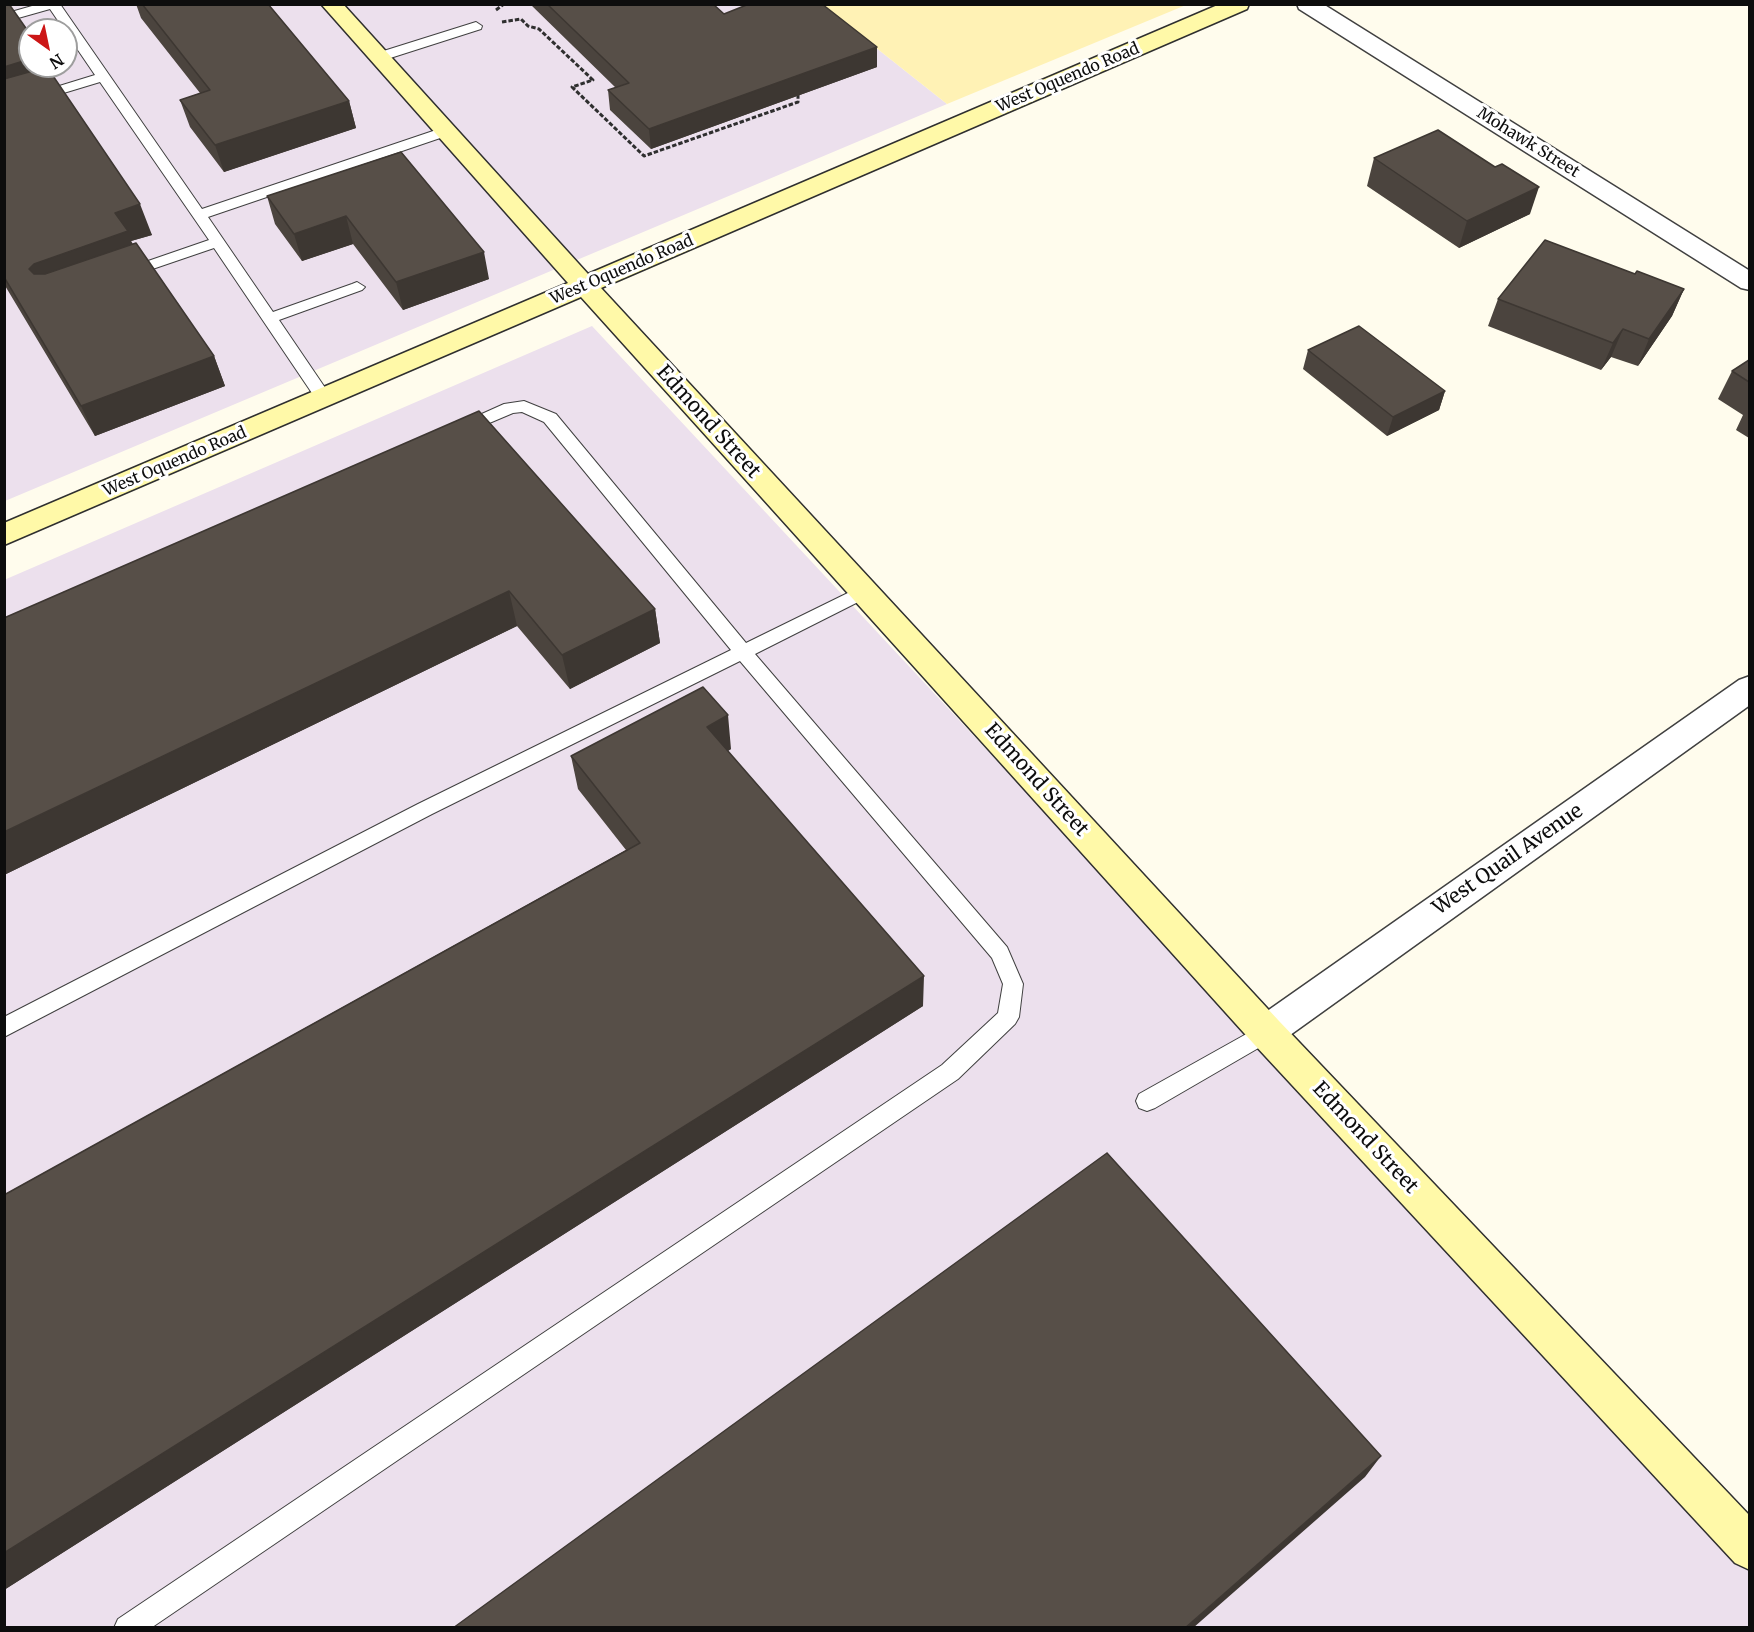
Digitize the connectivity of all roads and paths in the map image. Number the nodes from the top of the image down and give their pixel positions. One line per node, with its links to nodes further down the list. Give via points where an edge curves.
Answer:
1 (331, 4): 10 (street, Edmond Street)
2 (504, 4): 6 (path)
3 (1239, 4): 20 (street, West Oquendo Road)
4 (1307, 4): 18 (street, Mohawk Street)
5 (52, 5): 8 (lane); 11 (lane)
6 (490, 12)
7 (495, 17): 12 (path, via 500,22 520,19 539,28 593,80 572,87 644,156 798,102 800,92)
8 (4, 18)
9 (476, 26): 10 (lane)
10 (379, 57): 14 (street, Edmond Street)
11 (102, 77): 13 (lane); 15 (lane)
12 (791, 85)
13 (4, 107)
14 (447, 131): 15 (lane); 20 (street, Edmond Street)
15 (199, 215): 16 (lane)
16 (218, 242): 17 (lane); 21 (lane)
17 (108, 280)
18 (1749, 282)
19 (357, 286): 21 (lane)
20 (585, 286): 22 (street, West Oquendo Road); 25 (street, Edmond Street)
21 (270, 318): 22 (lane)
22 (324, 398): 24 (street, West Oquendo Road)
23 (445, 437): 26 (lane, via 510,408 524,406 550,418)
24 (4, 535)
25 (864, 592): 26 (lane); 29 (street, Edmond Street)
26 (743, 652): 28 (lane, via 425,809); 32 (lane, via 1000,953 1013,984 1008,1017 950,1072)
27 (1749, 688): 29 (street, West Quail Avenue)
28 (4, 1028)
29 (1266, 1032): 30 (lane); 31 (street, Edmond Street)
30 (1147, 1101)
31 (1749, 1548)
32 (127, 1628)

